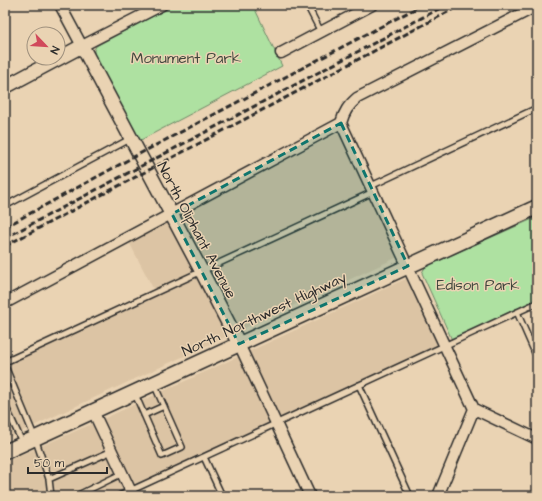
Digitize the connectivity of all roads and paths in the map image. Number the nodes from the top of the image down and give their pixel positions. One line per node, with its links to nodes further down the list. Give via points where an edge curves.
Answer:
1 (60, 5): 8 (street, North Oliphant Avenue)
2 (162, 5): 6 (street)
3 (307, 5): 7 (lane)
4 (372, 5): 7 (street)
5 (537, 6): 12 (street, via 357,98 348,106)
6 (150, 8): 8 (street)
7 (321, 32): 9 (street)
8 (82, 46): 10 (street); 13 (street, North Oliphant Avenue)
9 (281, 53)
10 (7, 82)
11 (537, 108): 14 (lane)
12 (341, 123): 14 (street); 17 (street)
13 (130, 138): 15 (lane); 17 (street, North Oliphant Avenue)
14 (372, 189): 18 (street); 19 (lane)
15 (5, 206)
16 (537, 207): 18 (main road, North Northwest Highway)
17 (172, 214): 19 (street, North Oliphant Avenue); 20 (street)
18 (408, 266): 23 (main road, North Northwest Highway); 24 (street)
19 (202, 272): 23 (street, North Oliphant Avenue); 26 (lane)
20 (5, 303)
21 (537, 303): 22 (lane)
22 (517, 312): 24 (lane); 25 (lane)
23 (239, 344): 28 (main road, North Northwest Highway); 36 (street, North Oliphant Avenue)
24 (445, 346): 29 (lane); 33 (street)
25 (537, 354)
26 (5, 362)
27 (5, 366): 38 (lane)
28 (154, 383): 30 (main road, North Northwest Highway); 32 (lane)
29 (360, 385): 36 (lane); 51 (lane)
30 (134, 392): 34 (main road, North Northwest Highway); 35 (lane)
31 (5, 405): 38 (lane)
32 (164, 406): 35 (lane); 35 (lane, via 182,447 162,456)
33 (474, 409): 37 (street); 45 (street)
34 (93, 411): 38 (main road, North Northwest Highway); 39 (street)
35 (144, 415)
36 (276, 424): 41 (lane); 50 (street, North Oliphant Avenue)
37 (537, 439)
38 (29, 441): 40 (main road, North Northwest Highway); 43 (lane)
39 (112, 451): 42 (street); 43 (lane)
40 (5, 452)
41 (204, 457): 44 (lane); 49 (lane)
42 (123, 473): 44 (street); 47 (lane)
43 (49, 479): 46 (lane)
44 (132, 493): 48 (lane)
45 (441, 495)
46 (51, 496)
47 (76, 496)
48 (119, 496)
49 (222, 496)
50 (310, 496)
51 (410, 496)

